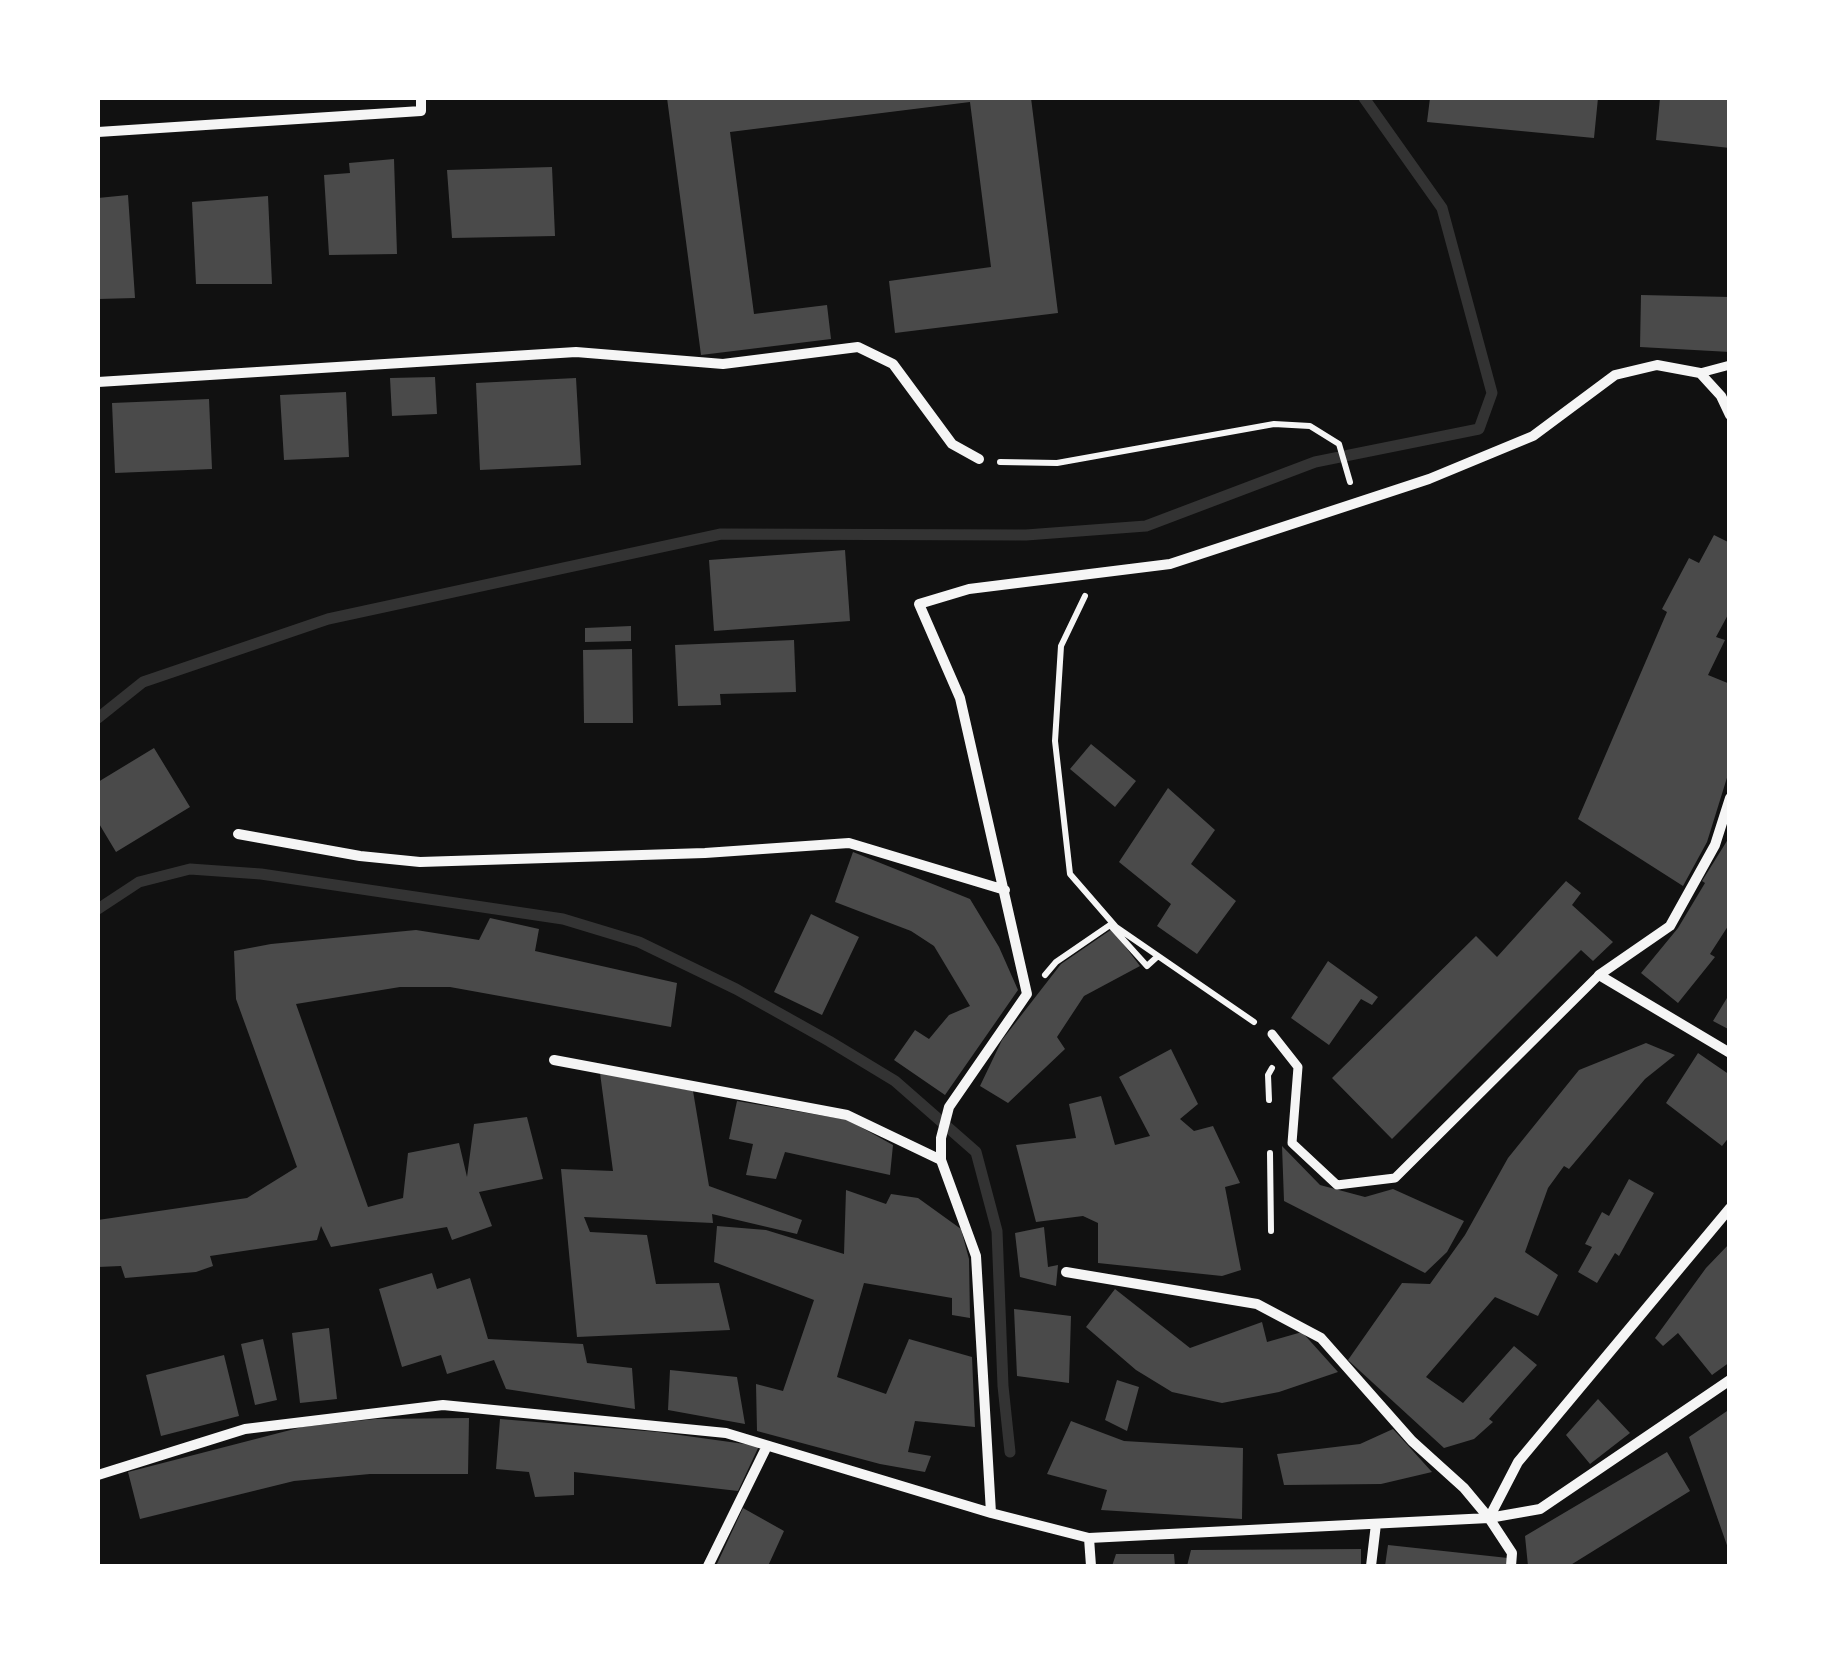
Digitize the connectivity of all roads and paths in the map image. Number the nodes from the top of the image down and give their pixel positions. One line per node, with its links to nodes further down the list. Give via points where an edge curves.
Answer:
1 (421, 98): 2 (street, via 421,112)
2 (98, 132)
3 (1730, 365): 4 (street)
4 (1700, 374): 6 (street); 9 (street, via 1657,365 1614,375 1533,436 1429,479 1170,564)
5 (98, 382): 7 (street, via 576,352 722,364 858,348 893,364 952,444)
6 (1730, 415)
7 (979, 459): 8 (path, via 1056,464 1274,424 1310,426 1339,444)
8 (1348, 472)
9 (1102, 574): 12 (street, via 970,589 919,604 960,698); 13 (path, via 1060,646 1055,741 1070,874 1116,927)
10 (1730, 798): 14 (street, via 1714,845 1670,926)
11 (238, 834): 12 (street, via 420,862 849,843)
12 (1006, 890): 15 (street)
13 (1158, 956): 15 (path, via 1147,966 1110,925 1056,962); 16 (path)
14 (1599, 975): 16 (street, via 1396,1178 1337,1185 1292,1143 1298,1067); 17 (street)
15 (1027, 994): 19 (street, via 949,1107)
16 (1272, 1034)
17 (1730, 1052)
18 (554, 1060): 19 (street, via 847,1116)
19 (941, 1160): 25 (street, via 976,1256)
20 (1730, 1208): 26 (street, via 1518,1462)
21 (1066, 1272): 26 (street, via 1257,1304 1322,1338)
22 (1730, 1380): 26 (street, via 1540,1509)
23 (768, 1446): 24 (street, via 726,1433 443,1404 244,1429); 25 (street); 29 (street)
24 (98, 1475)
25 (991, 1513): 28 (street)
26 (1489, 1518): 27 (street); 32 (street, via 1512,1553)
27 (1376, 1524): 28 (street); 31 (street)
28 (1089, 1538): 30 (street)
29 (708, 1566)
30 (1091, 1566)
31 (1372, 1566)
32 (1511, 1566)

